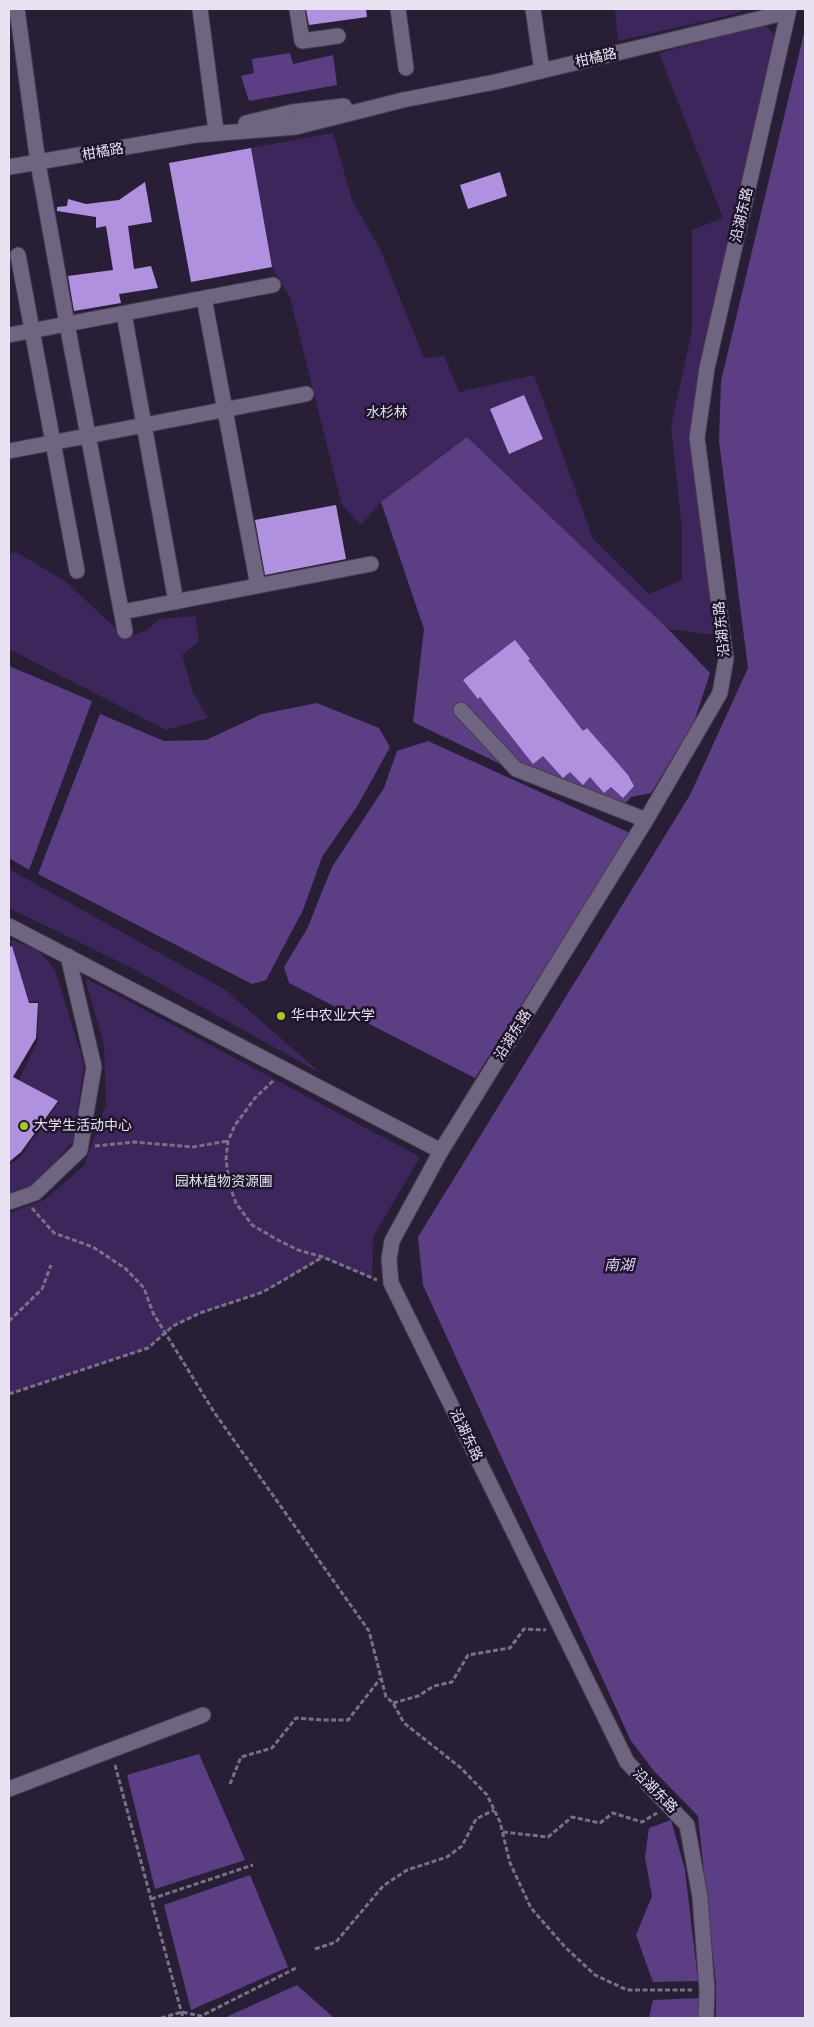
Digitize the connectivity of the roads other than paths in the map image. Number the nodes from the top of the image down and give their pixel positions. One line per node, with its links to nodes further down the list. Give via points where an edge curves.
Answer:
1 (17, 9): 13 (street)
2 (200, 9): 11 (street)
3 (298, 9): 7 (street, via 302,41)
4 (398, 9): 8 (street)
5 (533, 9): 9 (street)
6 (789, 10): 9 (street, 柑橘路); 35 (street, 沿湖东路, via 708,368 698,438 726,659 720,692)
7 (338, 36)
8 (406, 68)
9 (542, 71): 10 (street, 柑橘路)
10 (403, 100): 11 (street, 柑橘路, via 292,112); 12 (street, 柑橘路, via 296,127)
11 (216, 131): 12 (street, 柑橘路)
12 (197, 135): 13 (street, 柑橘路)
13 (38, 163): 14 (street, 柑橘路); 19 (street)
14 (9, 167)
15 (18, 256): 20 (street)
16 (273, 285): 17 (street)
17 (204, 298): 18 (street); 23 (street)
18 (124, 314): 19 (street); 24 (street)
19 (67, 324): 20 (street); 25 (street)
20 (32, 331): 21 (street); 26 (street)
21 (9, 335)
22 (306, 394): 23 (street)
23 (224, 409): 24 (street); 30 (street)
24 (144, 424): 25 (street); 31 (street)
25 (88, 435): 26 (street); 32 (street)
26 (53, 442): 27 (street); 29 (street)
27 (9, 451)
28 (371, 564): 30 (street)
29 (77, 571)
30 (258, 586): 31 (street)
31 (176, 602): 32 (street)
32 (122, 612): 33 (street)
33 (125, 631)
34 (461, 710): 35 (street, via 516,770)
35 (646, 820): 38 (street, 沿湖东路)
36 (9, 926): 37 (street)
37 (68, 956): 38 (street); 39 (street, via 94,1067 80,1150 35,1193)
38 (441, 1151): 42 (street, 沿湖东路, via 392,1241 389,1259 391,1283 627,1762 687,1825 700,1898)
39 (16, 1199)
40 (204, 1715): 41 (street)
41 (9, 1789)
42 (706, 2018)

